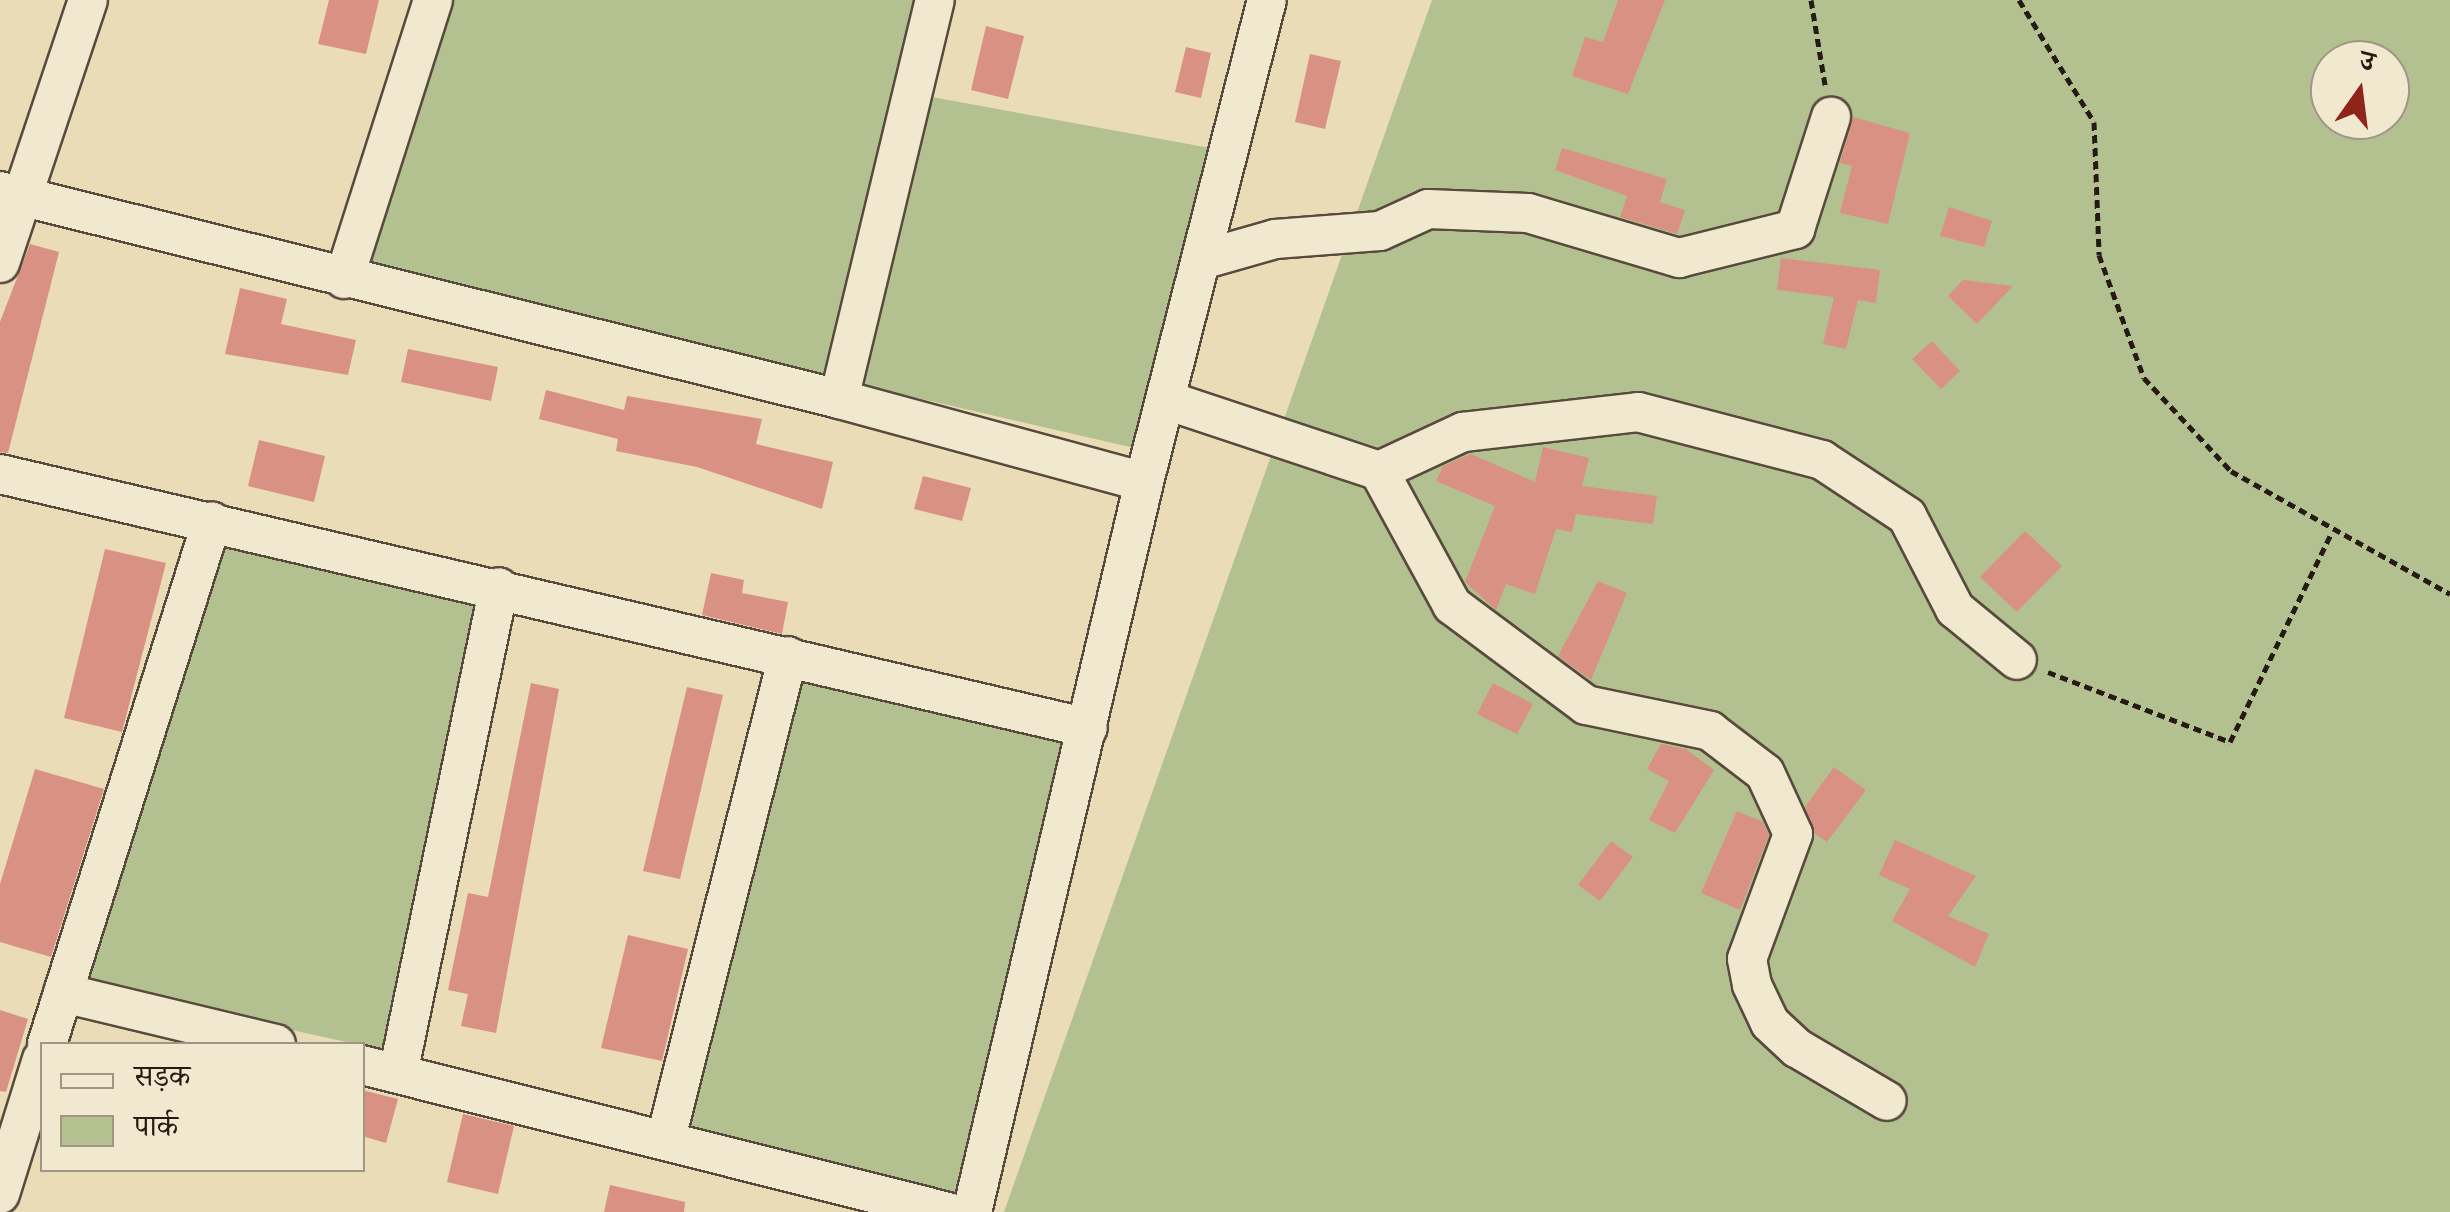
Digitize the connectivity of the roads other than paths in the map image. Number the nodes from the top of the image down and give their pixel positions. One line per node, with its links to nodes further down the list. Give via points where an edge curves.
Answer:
1 (88, 0): 6 (street)
2 (433, 0): 9 (street)
3 (935, 0): 10 (street)
4 (1267, 0): 7 (street)
5 (1831, 117): 7 (street, via 1795,230 1679,258 1528,213 1428,209 1380,231 1275,239)
6 (10, 194): 8 (street); 9 (street)
7 (1205, 259): 11 (street)
8 (0, 263)
9 (344, 279): 10 (street)
10 (839, 399): 14 (street)
11 (1166, 400): 12 (street); 14 (street)
12 (1379, 471): 18 (street, via 1463,432 1638,412 1822,460 1907,516 1955,609); 25 (street, via 1452,605 1586,705 1710,730 1765,773 1793,834 1747,958 1752,985 1770,1022 1797,1048)
13 (0, 474): 15 (street)
14 (1144, 482): 19 (street)
15 (212, 521): 16 (street); 20 (street)
16 (498, 587): 17 (street); 24 (street)
17 (788, 656): 19 (street); 26 (street)
18 (2017, 660)
19 (1088, 728): 29 (street)
20 (64, 993): 21 (street); 22 (street)
21 (48, 1042)
22 (268, 1042)
23 (40, 1066): 27 (street)
24 (380, 1070): 26 (street)
25 (1887, 1101)
26 (666, 1138): 28 (street)
27 (0, 1194)
28 (948, 1212)
29 (972, 1212)

